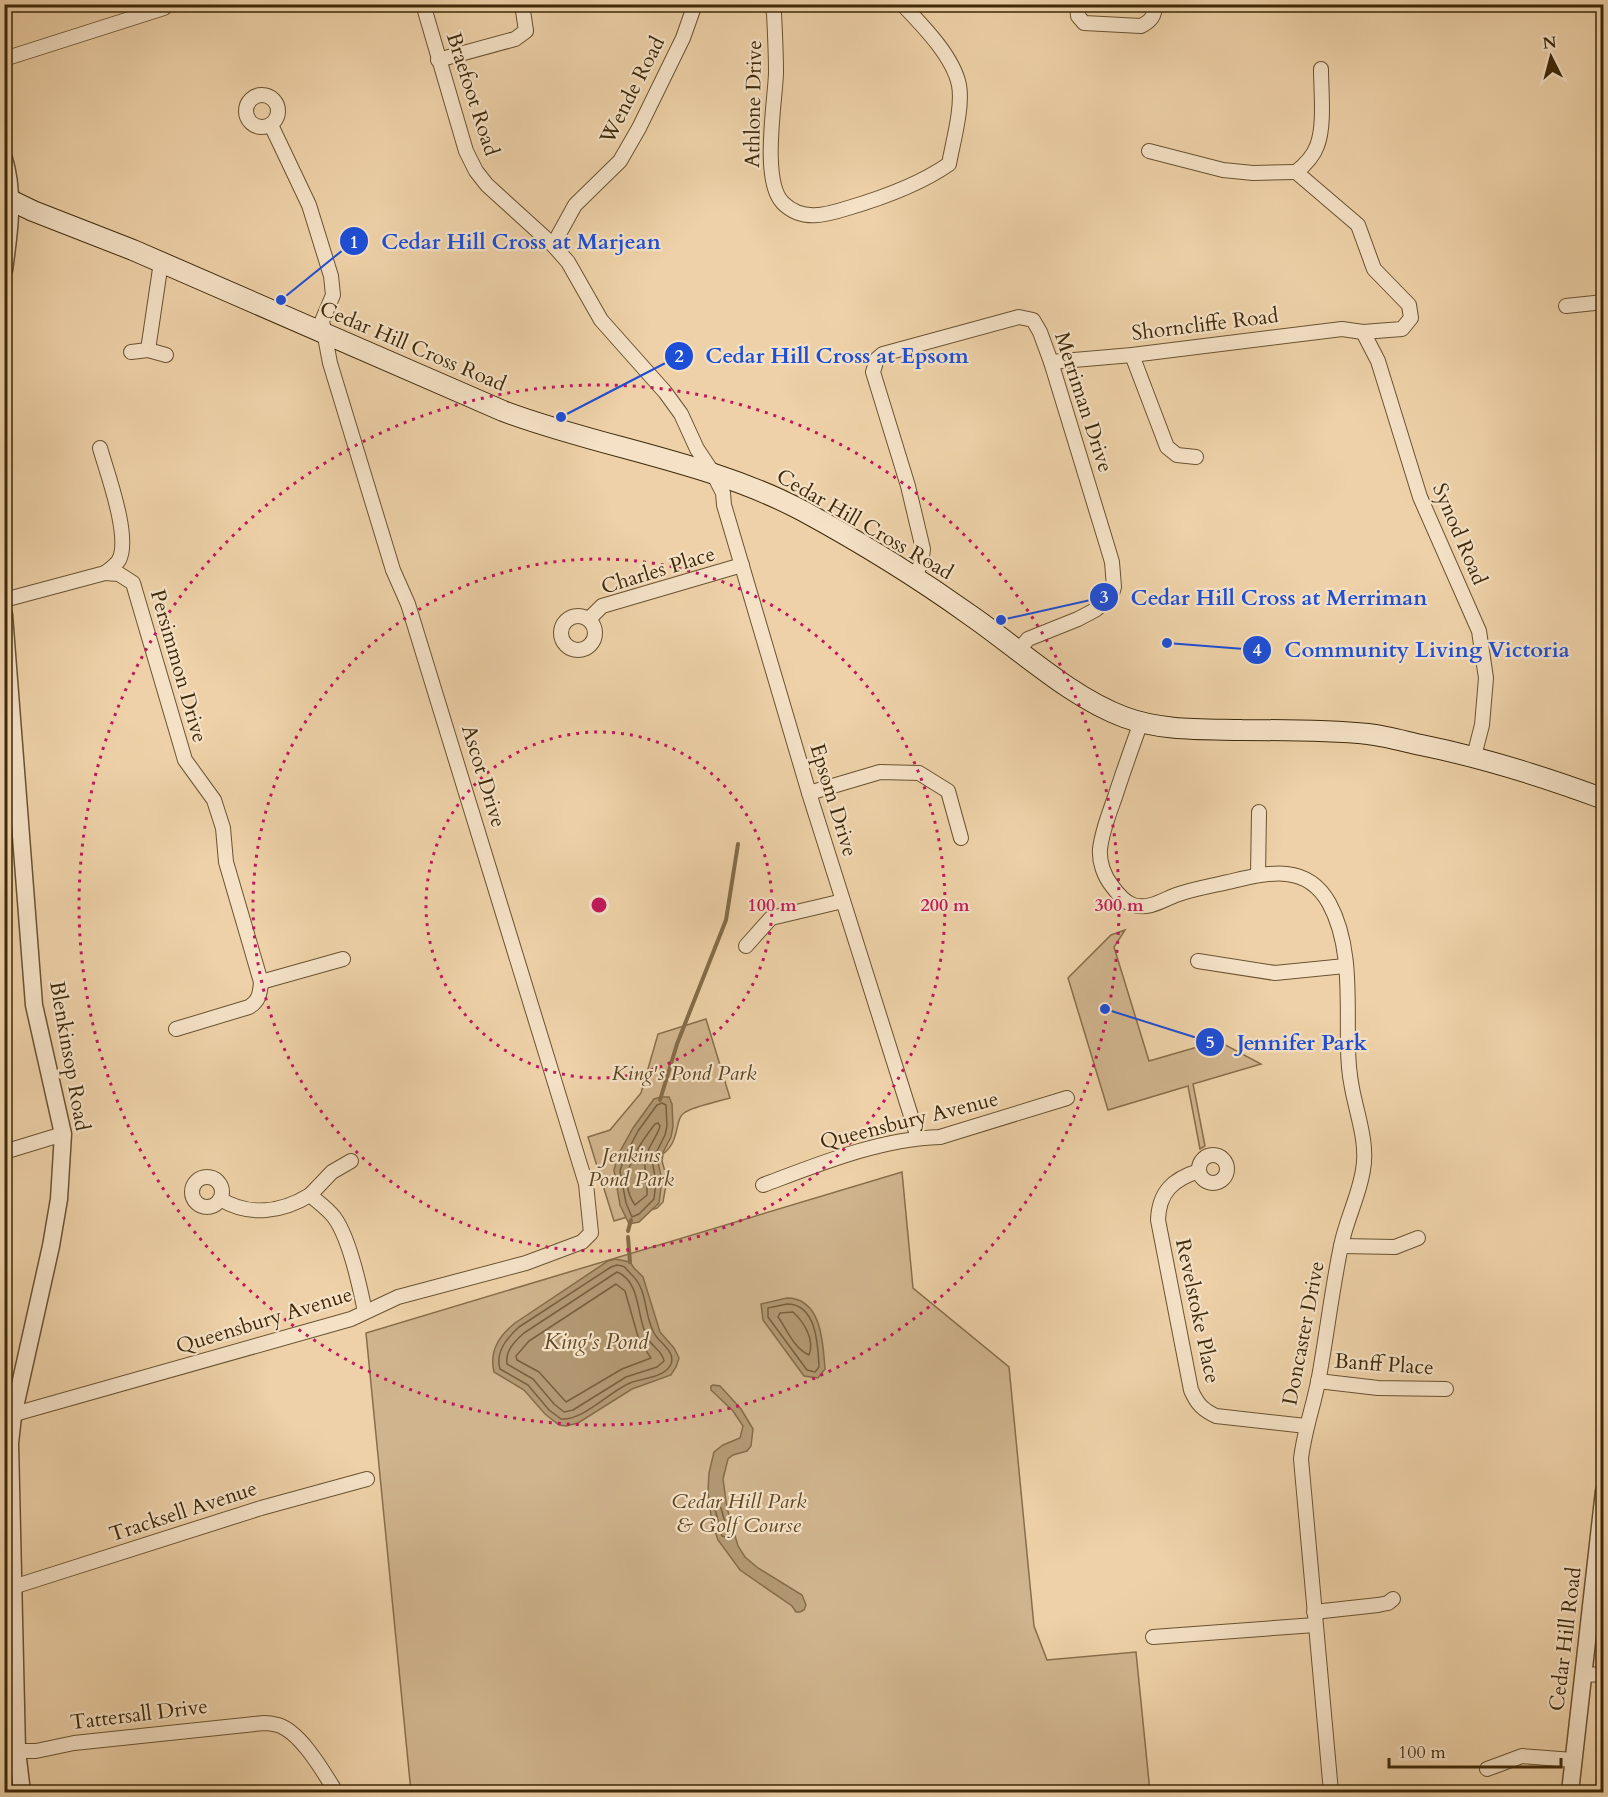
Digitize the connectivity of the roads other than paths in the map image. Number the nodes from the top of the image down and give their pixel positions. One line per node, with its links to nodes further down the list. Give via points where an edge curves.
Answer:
1 (423, 4): 10 (street, Braefoot Road)
2 (522, 4): 10 (street, via 526,31 515,39)
3 (695, 4): 17 (street, Wende Road, via 639,129 620,161 575,205)
4 (771, 4): 5 (street, Athlone Drive, via 776,74 772,181 783,203 802,215 822,216 880,199 949,164 959,86 936,43)
5 (902, 4)
6 (1077, 4): 7 (street, via 1078,16 1084,23 1141,26 1154,16)
7 (1155, 4)
8 (164, 8): 9 (street)
9 (4, 59)
10 (438, 60): 17 (street, Braefoot Road, via 466,152 476,171 497,196)
11 (1320, 69): 15 (street, via 1318,146)
12 (271, 125): 23 (street, via 309,205 331,276 333,295 322,321)
13 (1149, 151): 15 (street, via 1223,170)
14 (4, 159): 16 (street)
15 (1296, 172): 22 (street, Shorncliffe Road, via 1358,225 1374,269 1409,305 1411,318 1402,329)
16 (8, 199): 18 (main road, Cedar Hill Cross Road); 19 (street)
17 (553, 245): 31 (street, Braefoot Road, via 568,262 601,320 681,414)
18 (161, 262): 23 (main road, Cedar Hill Cross Road); 24 (street)
19 (4, 270)
20 (1604, 302): 21 (street)
21 (1566, 306)
22 (1364, 332): 26 (street, Shorncliffe Road, via 1341,329); 40 (street, Synod Road, via 1378,361 1420,497 1479,631 1486,678 1482,725)
23 (323, 334): 31 (main road, Cedar Hill Cross Road, via 537,424); 62 (street, Ascot Drive, via 586,1184)
24 (148, 350): 25 (street); 27 (street)
25 (131, 352)
26 (1132, 354): 28 (street, Shorncliffe Road); 30 (street, via 1167,447 1177,455)
27 (166, 355)
28 (1051, 362): 34 (street, Merriman Drive, via 1033,320 1018,317 883,354 877,359 873,372 909,486 922,549 921,564); 38 (street, Merriman Drive, via 1112,562 1114,587 1111,597 1095,610 1028,639)
29 (100, 448): 33 (street, via 123,530 119,559)
30 (1196, 457)
31 (713, 473): 32 (street, Epsom Drive, via 723,493); 34 (main road, Cedar Hill Cross Road, via 800,510)
32 (742, 565): 37 (street, Charles Place, via 602,606); 41 (street, Epsom Drive)
33 (105, 573): 35 (street); 51 (street, Persimmon Drive, via 119,574 133,583 185,760 214,800 223,828 226,862)
34 (914, 577): 38 (main road, Cedar Hill Cross Road)
35 (4, 600)
36 (4, 615): 54 (street, Blenkinsop Road, via 34,1005)
37 (589, 619)
38 (1019, 650): 39 (main road, Cedar Hill Cross Road, via 1084,697)
39 (1141, 722): 40 (main road, Cedar Hill Cross Road, via 1176,728 1371,735); 45 (street, via 1102,836 1102,867 1116,892 1133,905 1152,905 1177,894)
40 (1474, 756): 42 (main road, Cedar Hill Cross Road)
41 (809, 793): 44 (street, via 880,772 919,773 948,791); 46 (street, Epsom Drive)
42 (1604, 799)
43 (1259, 812): 45 (street)
44 (961, 838)
45 (1258, 875): 50 (street, Doncaster Drive, via 1290,874 1320,890 1337,922)
46 (843, 901): 47 (street, via 771,918); 55 (street, Epsom Drive)
47 (746, 946)
48 (343, 959): 51 (street)
49 (1198, 961): 50 (street, via 1275,973)
50 (1346, 966): 64 (street, Doncaster Drive, via 1348,1067 1361,1127 1364,1169)
51 (261, 982): 52 (street, via 256,1003 249,1007)
52 (176, 1029)
53 (1067, 1098): 55 (street, Queensbury Avenue, via 940,1137)
54 (63, 1134): 56 (street); 68 (street, Blenkinsop Road, via 57,1211)
55 (918, 1138): 59 (street, Queensbury Avenue, via 817,1165)
56 (4, 1152)
57 (351, 1161): 60 (street, via 332,1172)
58 (1200, 1171): 69 (street, Revelstoke Place, via 1171,1185 1158,1207 1195,1400 1204,1411 1216,1416)
59 (763, 1185)
60 (310, 1195): 61 (street, via 284,1208 267,1211 232,1206); 65 (street, via 334,1217 342,1231)
61 (220, 1199)
62 (591, 1233): 65 (street, Queensbury Avenue, via 582,1242 526,1263 407,1294)
63 (1419, 1238): 64 (street, via 1395,1247)
64 (1341, 1246): 66 (street, Doncaster Drive)
65 (365, 1312): 68 (street, Queensbury Avenue)
66 (1318, 1381): 67 (street, Banff Place, via 1378,1388); 69 (street, Doncaster Drive)
67 (1446, 1389)
68 (9, 1417): 72 (street, Blenkinsop Road)
69 (1306, 1426): 74 (street, Doncaster Drive, via 1301,1473)
70 (367, 1479): 72 (street, Tracksell Avenue, via 261,1508)
71 (1604, 1491): 76 (street, Cedar Hill Road)
72 (13, 1587): 78 (street, Blenkinsop Road)
73 (1393, 1599): 74 (street)
74 (1314, 1618): 75 (street); 83 (street, Doncaster Drive)
75 (1153, 1637)
76 (1584, 1674): 77 (street); 79 (street, Cedar Hill Road)
77 (1604, 1674)
78 (11, 1752): 81 (street, Blenkinsop Road); 82 (street, Tattersall Drive, via 264,1723 280,1725 293,1735)
79 (1573, 1760): 80 (street, via 1522,1756); 84 (street, Cedar Hill Road)
80 (1487, 1769)
81 (22, 1792)
82 (336, 1792)
83 (1331, 1792)
84 (1570, 1792)

